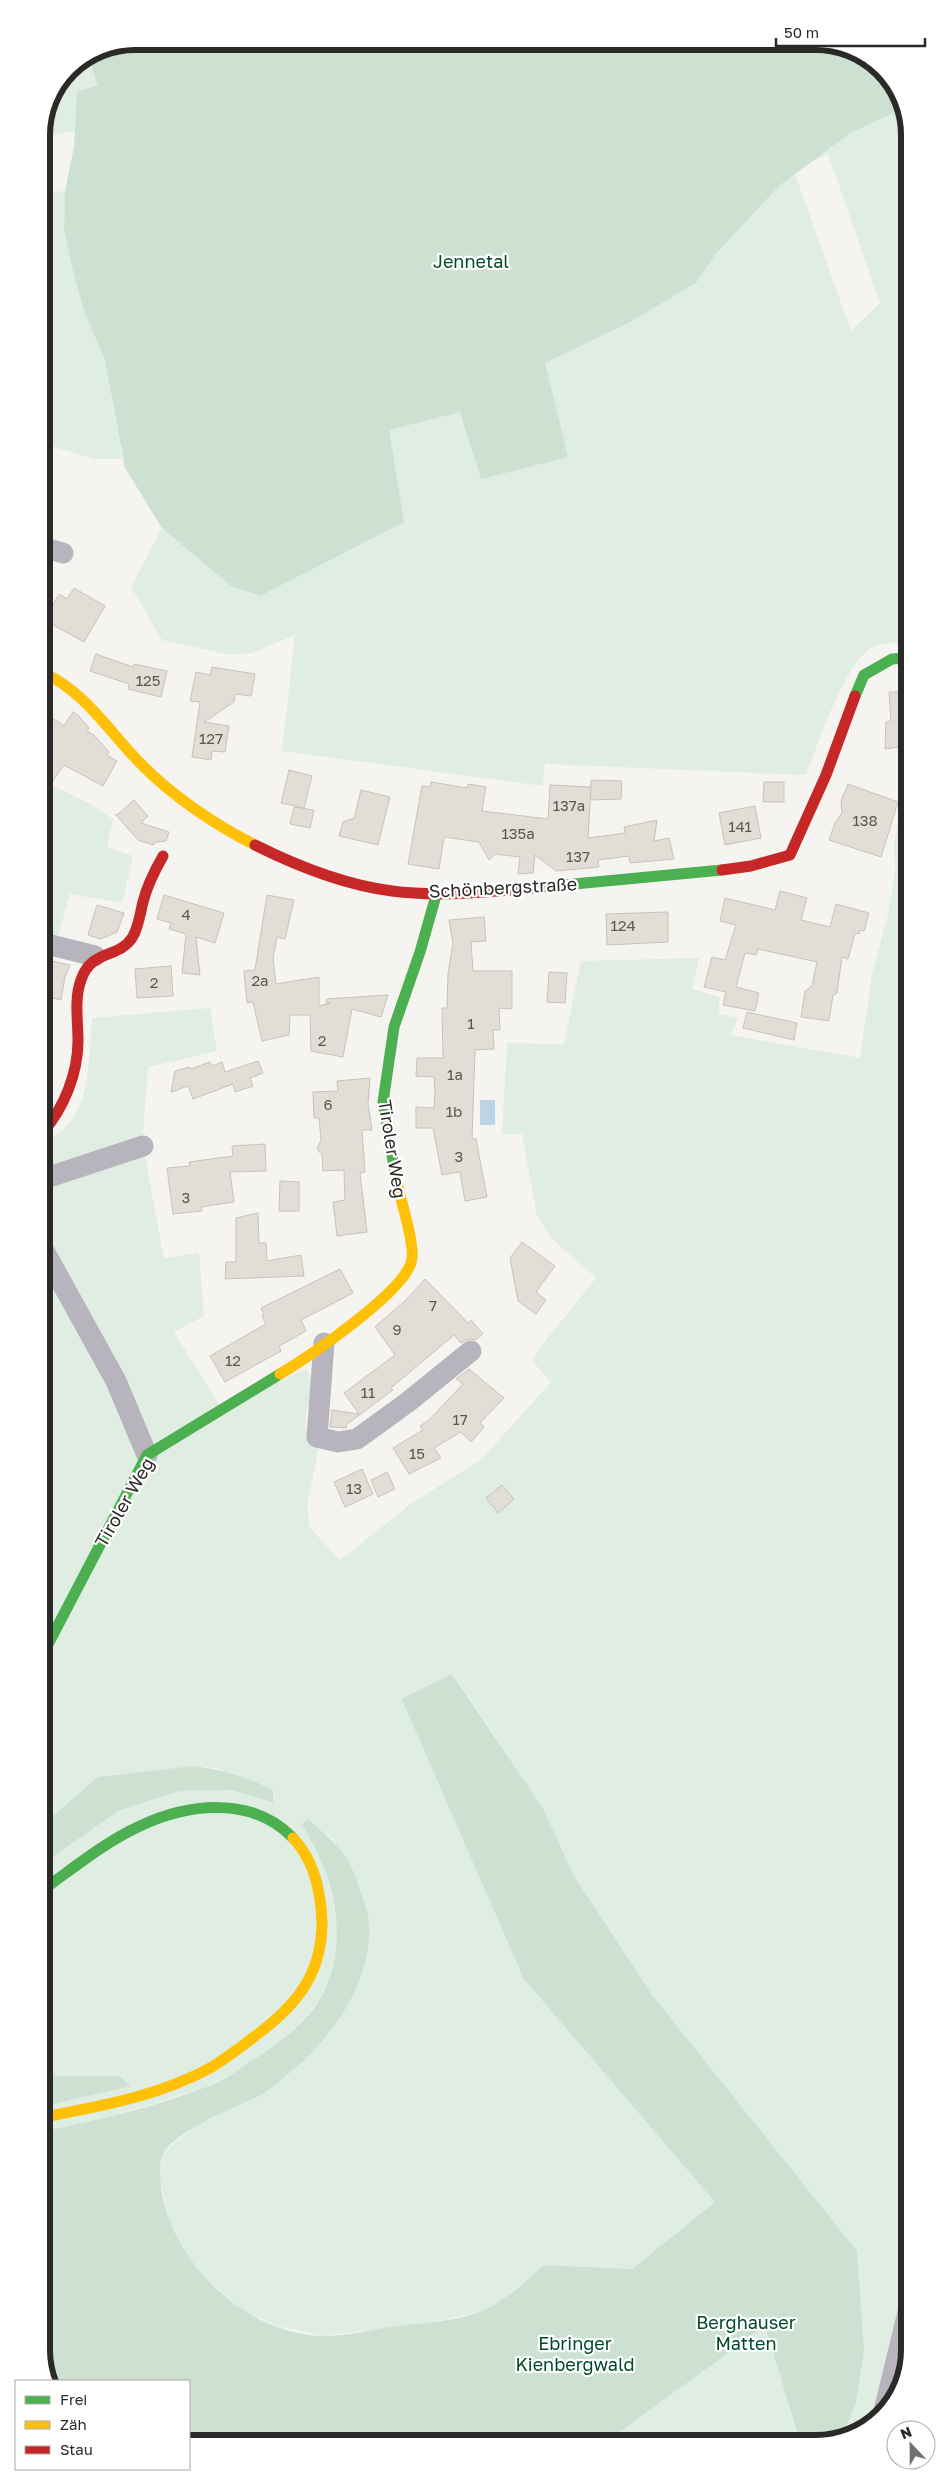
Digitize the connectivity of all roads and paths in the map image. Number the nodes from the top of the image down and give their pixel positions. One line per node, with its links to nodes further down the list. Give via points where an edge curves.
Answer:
1 (50, 549): 2 (street)
2 (63, 553)
3 (901, 658): 6 (street, Schönbergstraße, via 892,659 864,675 826,775 790,855 726,871 511,891)
4 (50, 675): 6 (street, Schönbergstraße, via 77,694 143,767 210,817 254,844 294,863 385,890)
5 (163, 856): 8 (street, via 154,871 132,938 122,947)
6 (437, 892): 13 (street, Tiroler Weg, via 394,1027 383,1102 397,1186 412,1247 411,1263 396,1286 347,1328)
7 (50, 945): 8 (street)
8 (95, 956): 9 (street, via 78,989 78,1051 68,1091)
9 (50, 1121)
10 (143, 1146): 11 (street)
11 (50, 1177)
12 (50, 1262): 15 (street, via 116,1381)
13 (324, 1343): 14 (street, via 317,1437 338,1442 357,1438); 15 (street, Tiroler Weg, via 290,1368)
14 (471, 1351)
15 (146, 1455): 16 (street, Tiroler Weg)
16 (50, 1640)
17 (50, 1886): 18 (street, via 138,1824 184,1811 232,1807 263,1816 282,1827 297,1844 311,1867 323,1915 313,1968 299,1996 273,2023 232,2054 204,2071 159,2089 122,2101)
18 (50, 2116)
19 (901, 2341): 20 (street)
20 (888, 2394)

